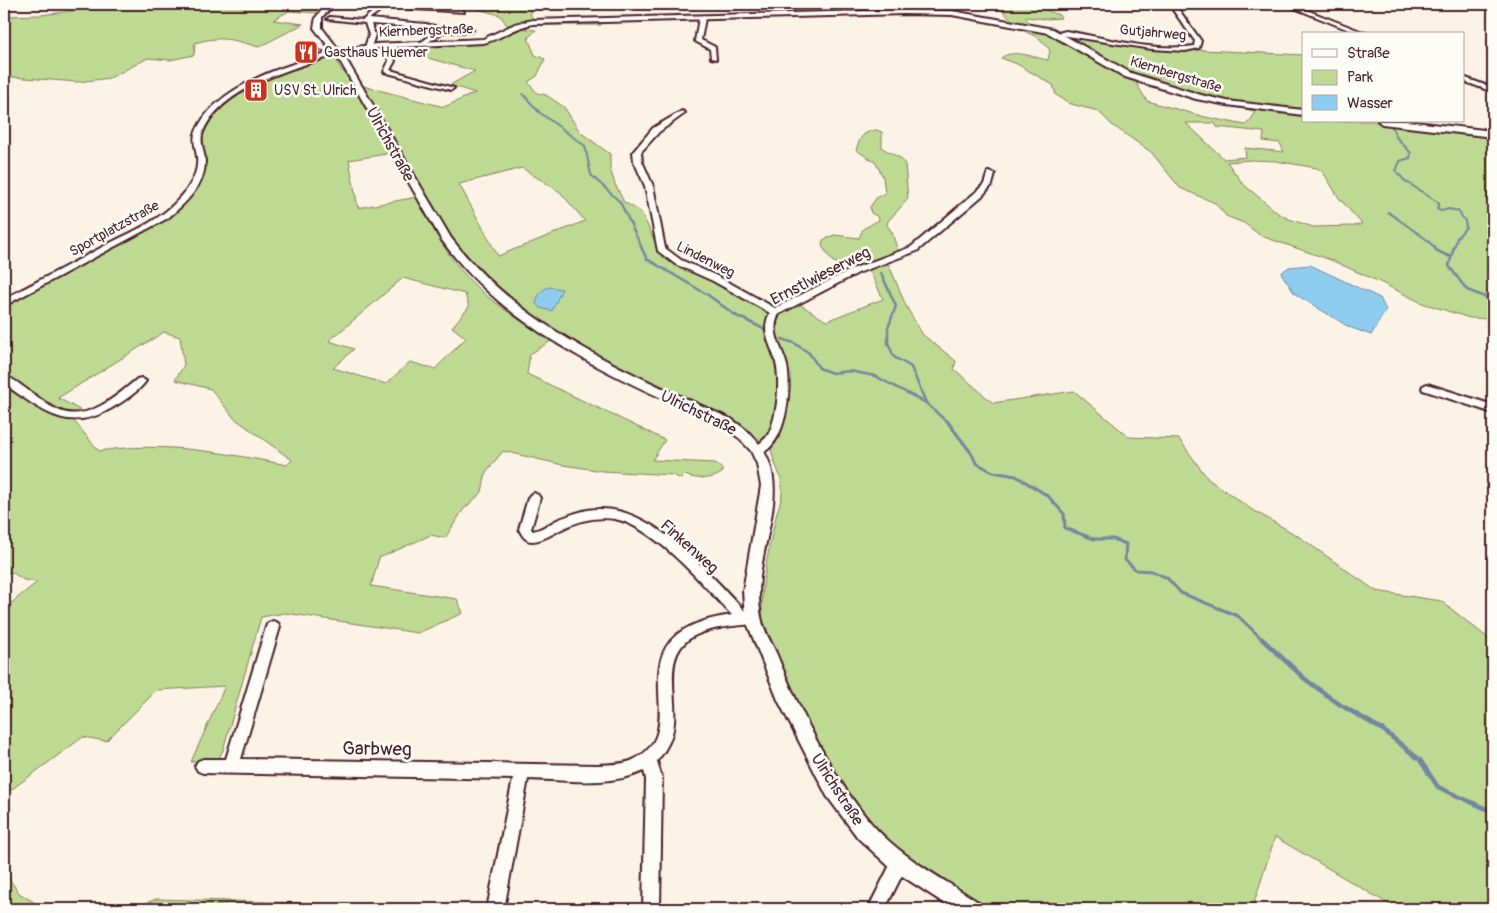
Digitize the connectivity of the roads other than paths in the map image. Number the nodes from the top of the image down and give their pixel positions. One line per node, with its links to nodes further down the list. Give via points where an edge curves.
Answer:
1 (332, 4): 17 (street, Ulrichstraße, via 322,13 317,24)
2 (360, 4): 5 (street)
3 (1176, 4): 13 (street, Gutjahrweg, via 1176,10 1198,41 1198,47 1157,47)
4 (1287, 4): 12 (street)
5 (383, 6): 6 (street); 9 (street)
6 (462, 11)
7 (702, 18): 13 (street, Kiernbergstraße, via 944,12 1035,27); 14 (street, Kiernbergstraße, via 528,22 513,25 497,37 483,41); 18 (street, via 698,41 713,48)
8 (330, 19): 9 (street)
9 (366, 21): 10 (street); 16 (street, via 372,35)
10 (442, 30): 11 (street); 14 (street)
11 (470, 30)
12 (1360, 32)
13 (1057, 34): 22 (street, Kiernbergstraße, via 1118,70 1148,82 1227,104)
14 (422, 44): 15 (street, Kiernbergstraße)
15 (390, 45): 16 (street, Kiernbergstraße); 20 (street, via 388,51 392,61 386,71)
16 (368, 47): 17 (street, Kiernbergstraße)
17 (338, 53): 27 (street, Sportplatzstraße, via 297,66 233,94 216,108 203,126 198,139 199,175 176,207 158,221); 33 (street, Ulrichstraße, via 446,239 486,284 520,313 564,343 617,373 726,422)
18 (714, 58)
19 (1464, 79): 21 (street)
20 (452, 88)
21 (1493, 90)
22 (1302, 112)
23 (682, 113): 28 (street, Lindenweg, via 656,130 637,152 649,186 661,249 678,262)
24 (1391, 122): 25 (street)
25 (1493, 134)
26 (991, 174): 28 (street, Ernstlwieserweg, via 988,185 979,194 914,249 855,271)
27 (4, 303)
28 (774, 312): 33 (street, Ernstlwieserweg, via 769,323 772,344 782,364 782,388 774,435)
29 (4, 380): 30 (street, via 59,414 76,416 104,408)
30 (141, 381)
31 (1427, 388): 32 (street)
32 (1493, 409)
33 (759, 450): 35 (street, Ulrichstraße, via 767,471 768,486)
34 (534, 498): 35 (street, Finkenweg, via 525,529 531,536 580,517 600,513 613,513 630,519 663,540)
35 (749, 618): 37 (street, via 692,631 673,646 665,666 668,702 665,735); 41 (street, Ulrichstraße, via 834,789 865,831)
36 (273, 627): 39 (street)
37 (649, 759): 40 (street, Garbweg, via 637,766 598,773); 43 (street, via 654,779)
38 (204, 766): 39 (street, Garbweg)
39 (231, 766): 40 (street, Garbweg)
40 (522, 771): 42 (street)
41 (900, 863): 44 (street); 45 (street, Ulrichstraße)
42 (496, 909)
43 (652, 909)
44 (876, 909)
45 (971, 909)

